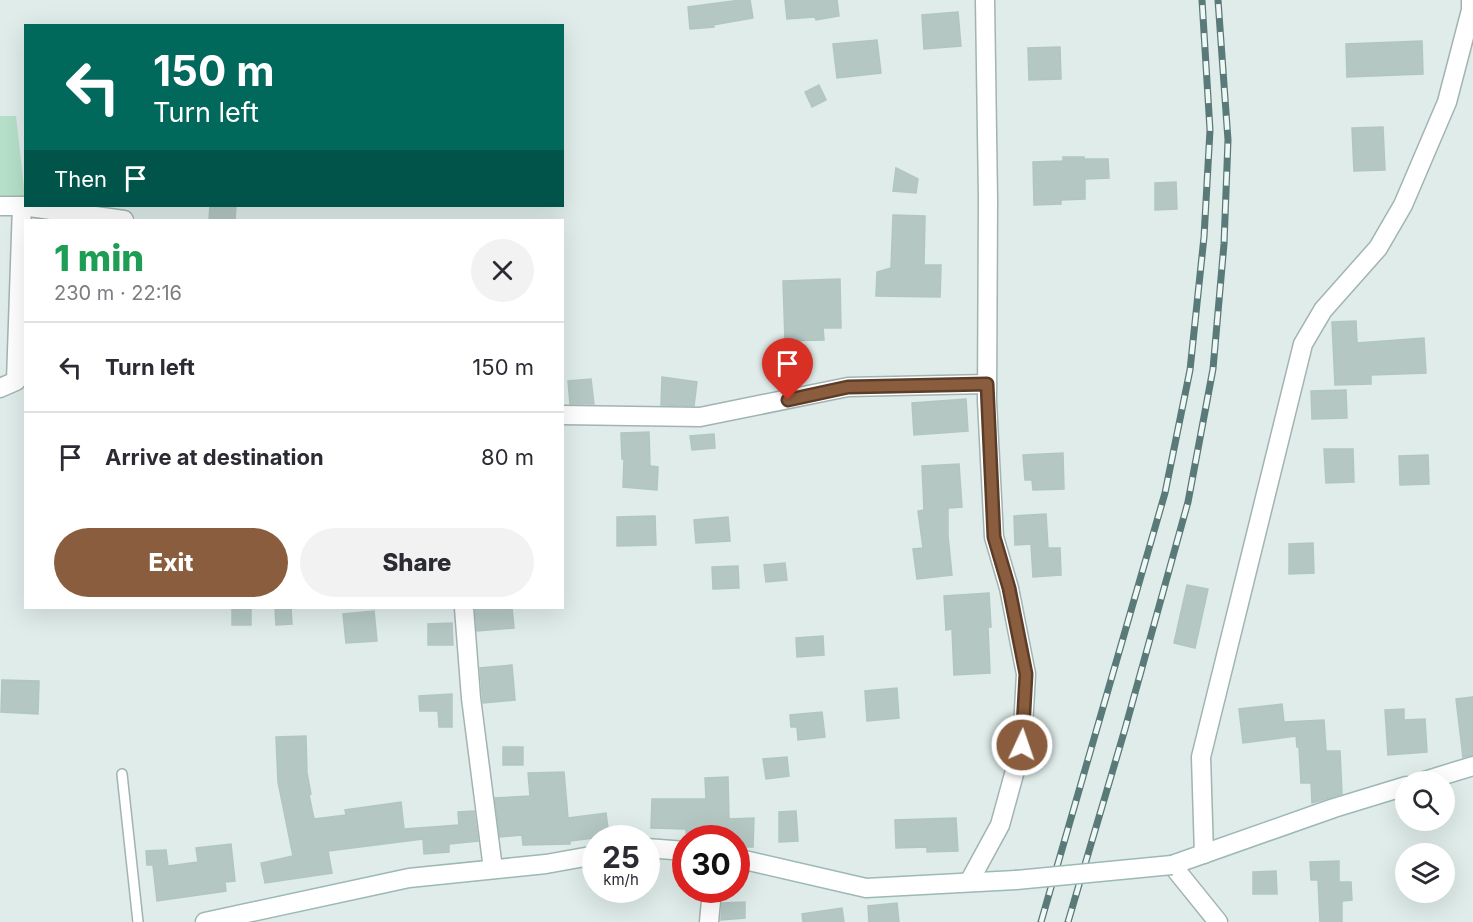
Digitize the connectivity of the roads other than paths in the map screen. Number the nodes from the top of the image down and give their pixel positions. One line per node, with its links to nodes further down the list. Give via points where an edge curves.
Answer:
1 (985, 0): 7 (street)
2 (1471, 0): 15 (street, via 1472,10 1447,102 1403,205 1378,248 1323,310 1303,344 1201,757)
3 (0, 206): 4 (street)
4 (22, 206): 8 (street, via 16,381)
5 (29, 207): 6 (street)
6 (117, 219)
7 (987, 384): 9 (street, via 848,387 700,417); 20 (street, via 994,537 1009,588 1026,674 1022,745 1000,825)
8 (0, 388)
9 (564, 415)
10 (464, 609): 19 (street)
11 (1473, 766): 12 (street)
12 (1455, 772)
13 (122, 774): 22 (lane)
14 (1395, 789): 15 (street)
15 (1204, 854): 18 (street)
16 (582, 858): 19 (street)
17 (750, 861): 20 (street, via 866,888)
18 (1172, 865): 20 (street, bridge); 25 (street)
19 (493, 869): 23 (street, via 409,878)
20 (969, 882)
21 (711, 903): 24 (street)
22 (138, 922)
23 (205, 922)
24 (710, 922)
25 (1218, 922)

